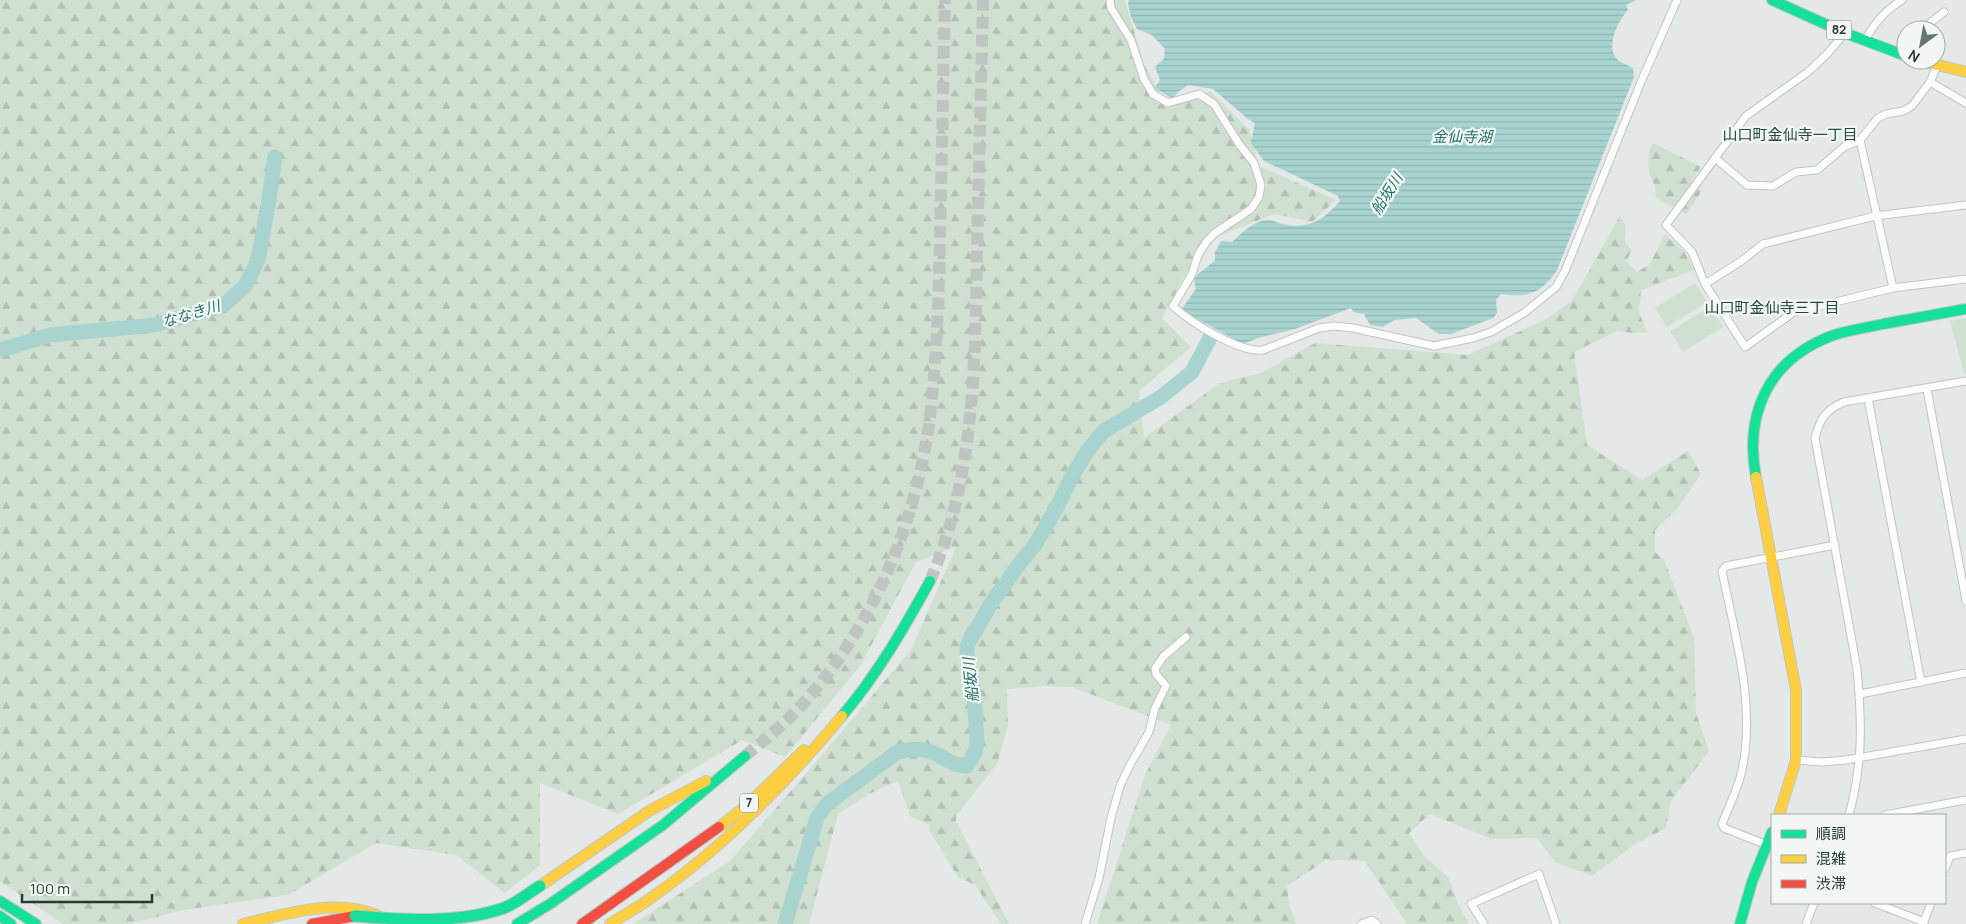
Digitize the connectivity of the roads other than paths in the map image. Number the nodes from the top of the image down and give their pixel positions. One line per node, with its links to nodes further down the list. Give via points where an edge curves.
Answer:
1 (1110, 0): 2 (street, via 1153,94 1168,103 1200,94 1214,104 1254,163 1261,185 1259,197 1251,209 1215,232 1207,241 1173,306 1233,345 1256,351 1319,328 1334,326 1434,346 1473,338 1491,332 1524,313 1556,287)
2 (1676, 0)
3 (1772, 0): 7 (main road, 82)
4 (1902, 0): 8 (street, via 1871,28)
5 (1944, 12): 6 (street)
6 (1934, 20)
7 (1845, 33): 8 (main road, 82); 16 (street, via 1808,72 1746,116)
8 (1865, 41): 9 (main road, 82)
9 (1896, 52)
10 (1946, 68): 12 (main road)
11 (1935, 70): 13 (street)
12 (1966, 72)
13 (1930, 82): 14 (street); 15 (street, via 1912,106 1878,118)
14 (1966, 104)
15 (1860, 140): 16 (street, via 1844,147 1816,170 1796,172 1773,186 1747,185); 18 (street)
16 (1715, 158): 20 (street, via 1666,225 1692,252)
17 (1966, 205): 18 (street)
18 (1875, 216): 20 (street, via 1763,244); 21 (street)
19 (1966, 279): 21 (street)
20 (1705, 284): 21 (street, via 1745,347 1794,312)
21 (1893, 288)
22 (1966, 310): 27 (main road, via 1832,335 1793,357 1776,376 1758,411 1752,447)
23 (1966, 381): 24 (street)
24 (1927, 389): 25 (street); 29 (street)
25 (1868, 398): 26 (street, via 1833,407 1820,421 1815,438); 32 (street)
26 (1835, 545): 27 (street); 33 (street)
27 (1771, 556): 38 (main road, via 1796,690); 46 (street, via 1726,566 1722,571 1743,677 1748,730 1741,772 1722,824 1724,828)
28 (930, 580): 34 (main road, 7, via 894,647)
29 (1966, 601)
30 (1186, 637): 63 (street, via 1155,668 1166,686 1155,708 1149,732 1120,786)
31 (1966, 673): 32 (street)
32 (1921, 682): 33 (street)
33 (1860, 694): 37 (street)
34 (855, 700): 61 (main road, 7, via 745,807); 62 (main road, via 793,773 735,830 661,892)
35 (1966, 739): 37 (street)
36 (745, 756): 39 (main road)
37 (1860, 758): 38 (street, via 1822,762); 43 (street)
38 (1796, 760): 42 (main road)
39 (728, 770): 58 (main road, bridge, via 650,811 504,908 449,921 355,916); 60 (main road, via 664,825)
40 (1966, 800): 41 (street)
41 (1910, 813): 44 (street)
42 (1778, 814)
43 (1849, 814)
44 (1898, 814)
45 (1771, 835): 46 (main road)
46 (1767, 845): 68 (main road)
47 (1966, 853): 48 (street, via 1950,856)
48 (1946, 866)
49 (0, 901): 56 (main road)
50 (1814, 904): 69 (street)
51 (1877, 904): 54 (street)
52 (1931, 904): 54 (street)
53 (0, 916): 55 (main road)
54 (1923, 923)
55 (11, 924)
56 (36, 924)
57 (243, 924): 59 (main road, via 326,907 372,912)
58 (312, 924)
59 (394, 924)
60 (517, 924)
61 (582, 924)
62 (610, 924)
63 (1085, 924)
64 (1361, 924): 65 (street, via 1372,920)
65 (1377, 924)
66 (1484, 924): 67 (street, via 1471,904 1539,874)
67 (1556, 924)
68 (1740, 924)
69 (1806, 924)

